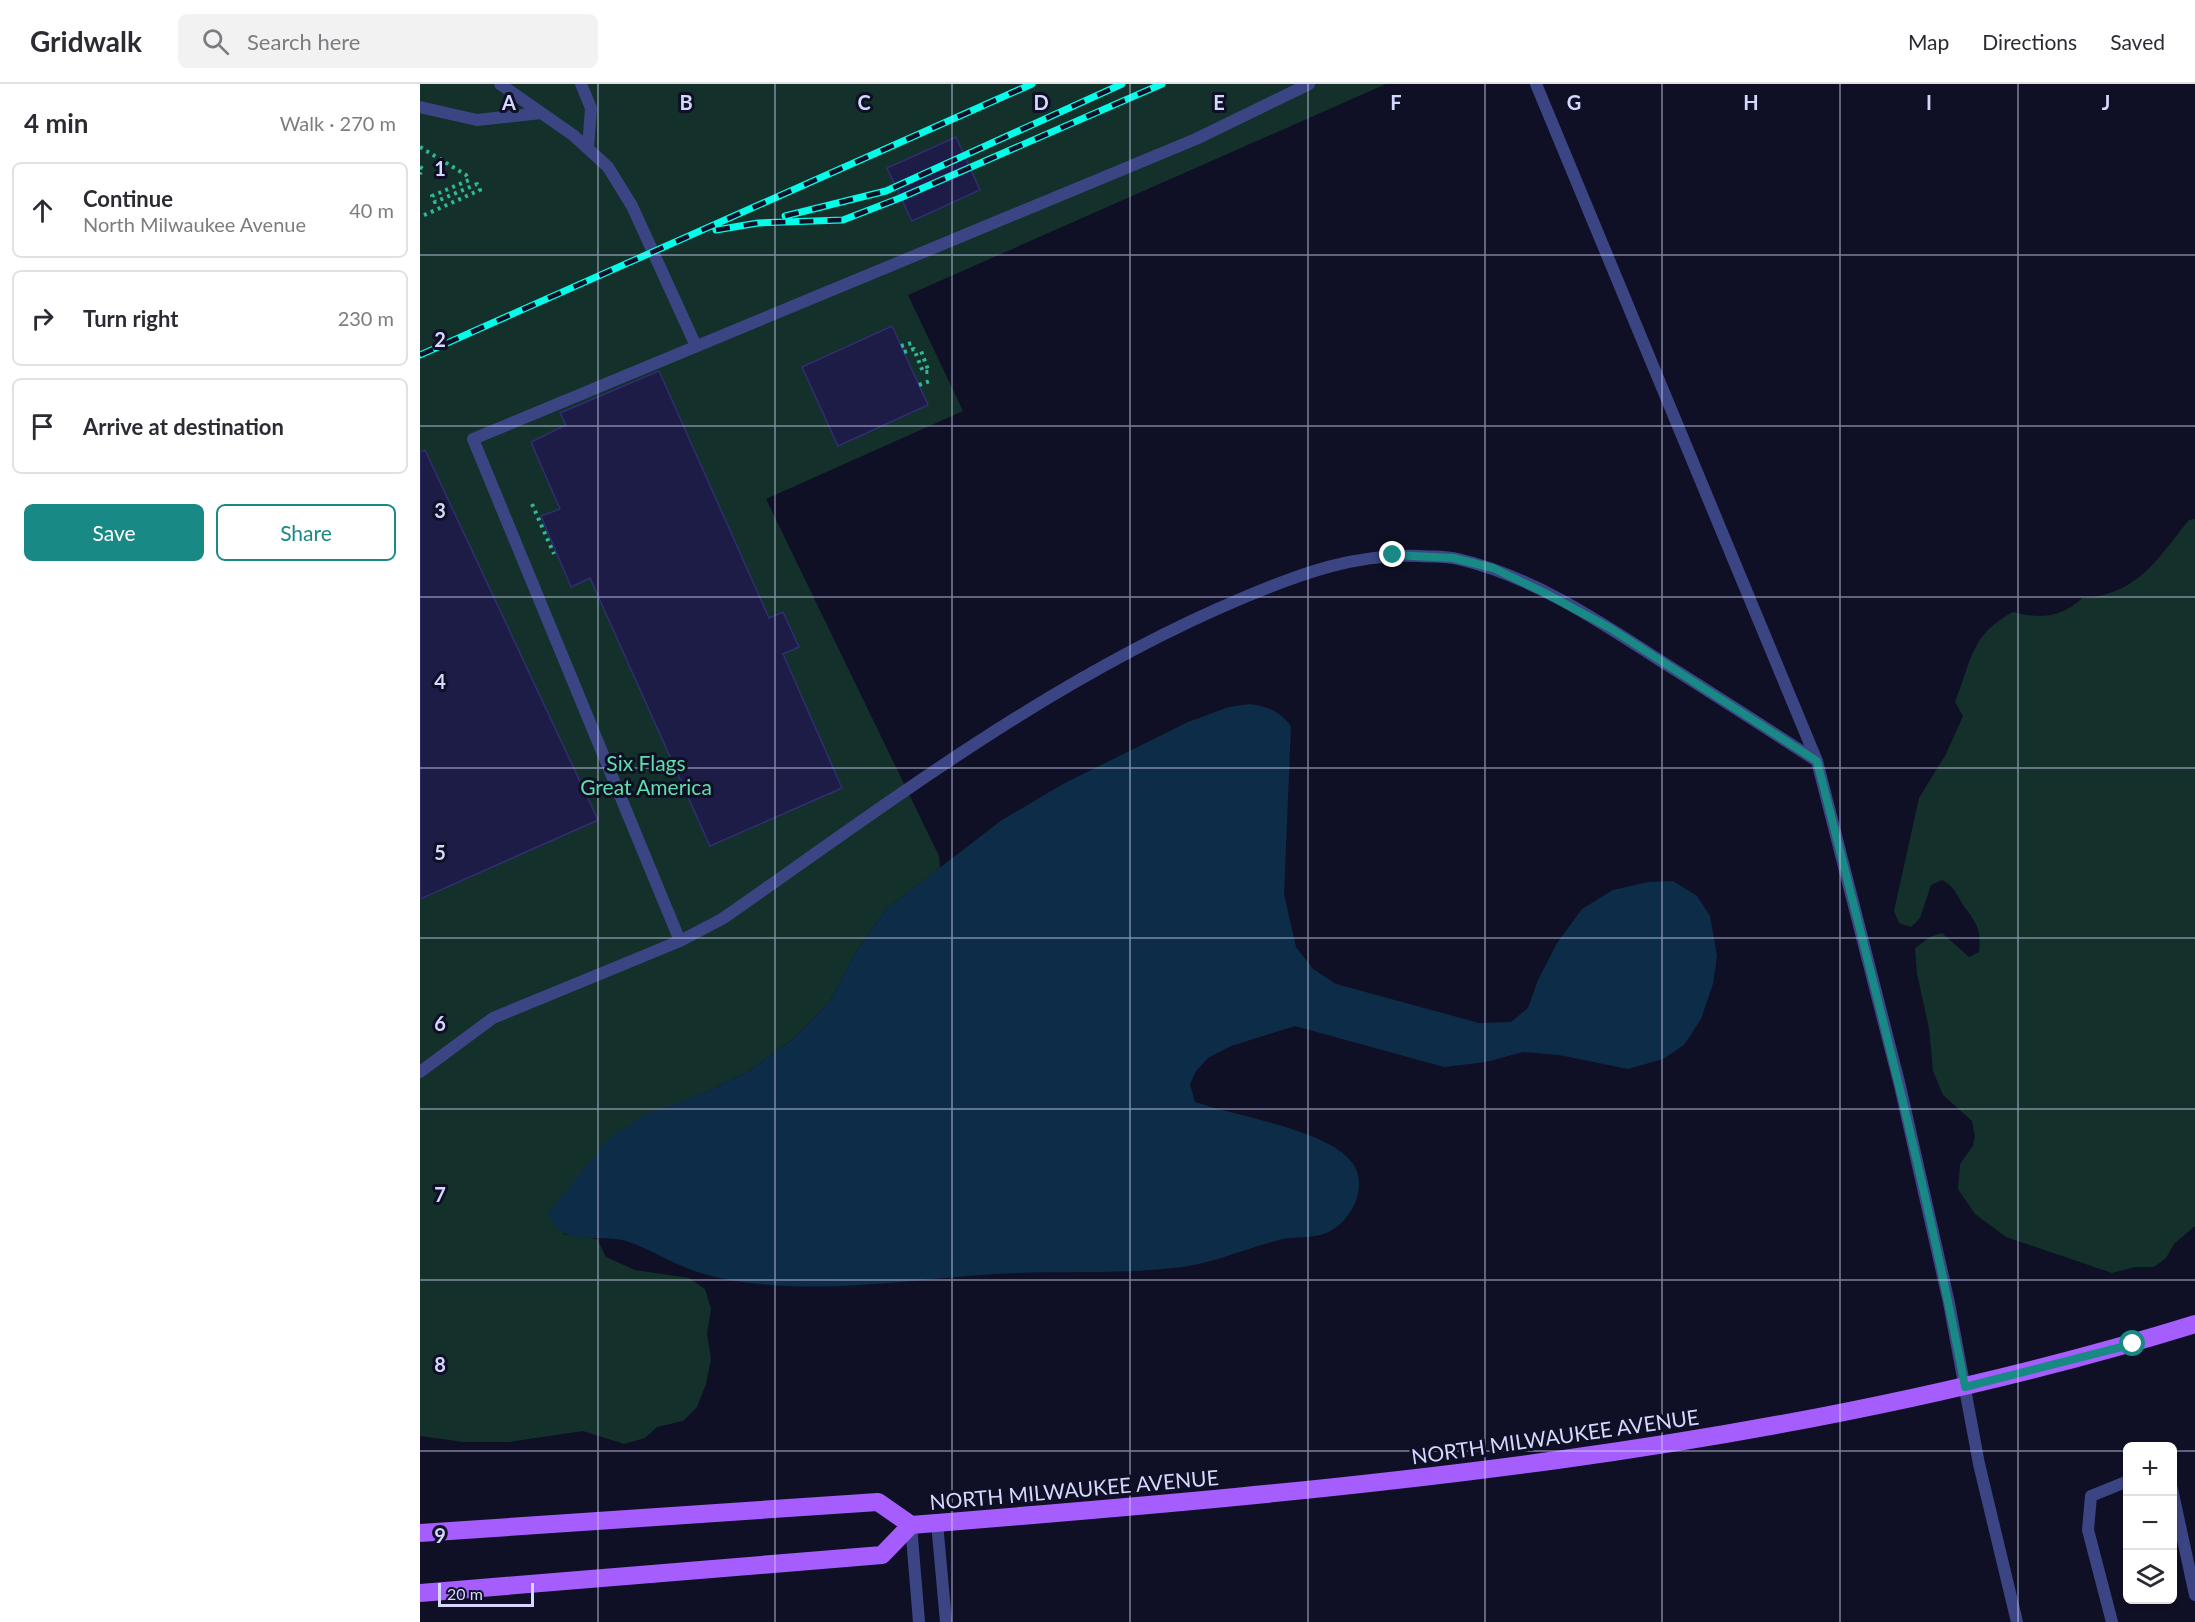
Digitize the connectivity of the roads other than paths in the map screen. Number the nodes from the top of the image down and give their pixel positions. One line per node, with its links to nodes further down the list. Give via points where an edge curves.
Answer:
1 (500, 84): 6 (lane)
2 (581, 84): 7 (lane, via 591,108)
3 (1309, 84): 8 (lane, via 1185,143)
4 (1536, 84): 9 (lane)
5 (420, 107): 6 (lane, via 477,120)
6 (541, 113): 7 (lane)
7 (588, 148): 8 (lane, via 609,167 632,206)
8 (696, 346): 10 (lane, via 473,439)
9 (1817, 761): 10 (lane, via 1610,628 1493,568 1453,558 1393,555 1341,562 1298,574 1143,643 990,733 722,919); 13 (lane, via 1900,1086)
10 (680, 941): 11 (lane, via 493,1018)
11 (420, 1072)
12 (2195, 1324): 13 (main road, NORTH MILWAUKEE AVENUE)
13 (1965, 1387): 16 (main road, NORTH MILWAUKEE AVENUE, via 1679,1442 1451,1475); 23 (lane)
14 (2123, 1483): 24 (lane, via 2091,1496 2088,1530)
15 (2174, 1496): 20 (lane)
16 (938, 1523): 17 (main road, NORTH MILWAUKEE AVENUE); 22 (lane)
17 (911, 1525): 18 (main road, NORTH MILWAUKEE AVENUE, via 878,1502); 19 (main road, NORTH MILWAUKEE AVENUE, via 882,1555); 21 (lane)
18 (420, 1533)
19 (420, 1593)
20 (2195, 1595)
21 (919, 1622)
22 (946, 1622)
23 (2017, 1622)
24 (2112, 1622)

